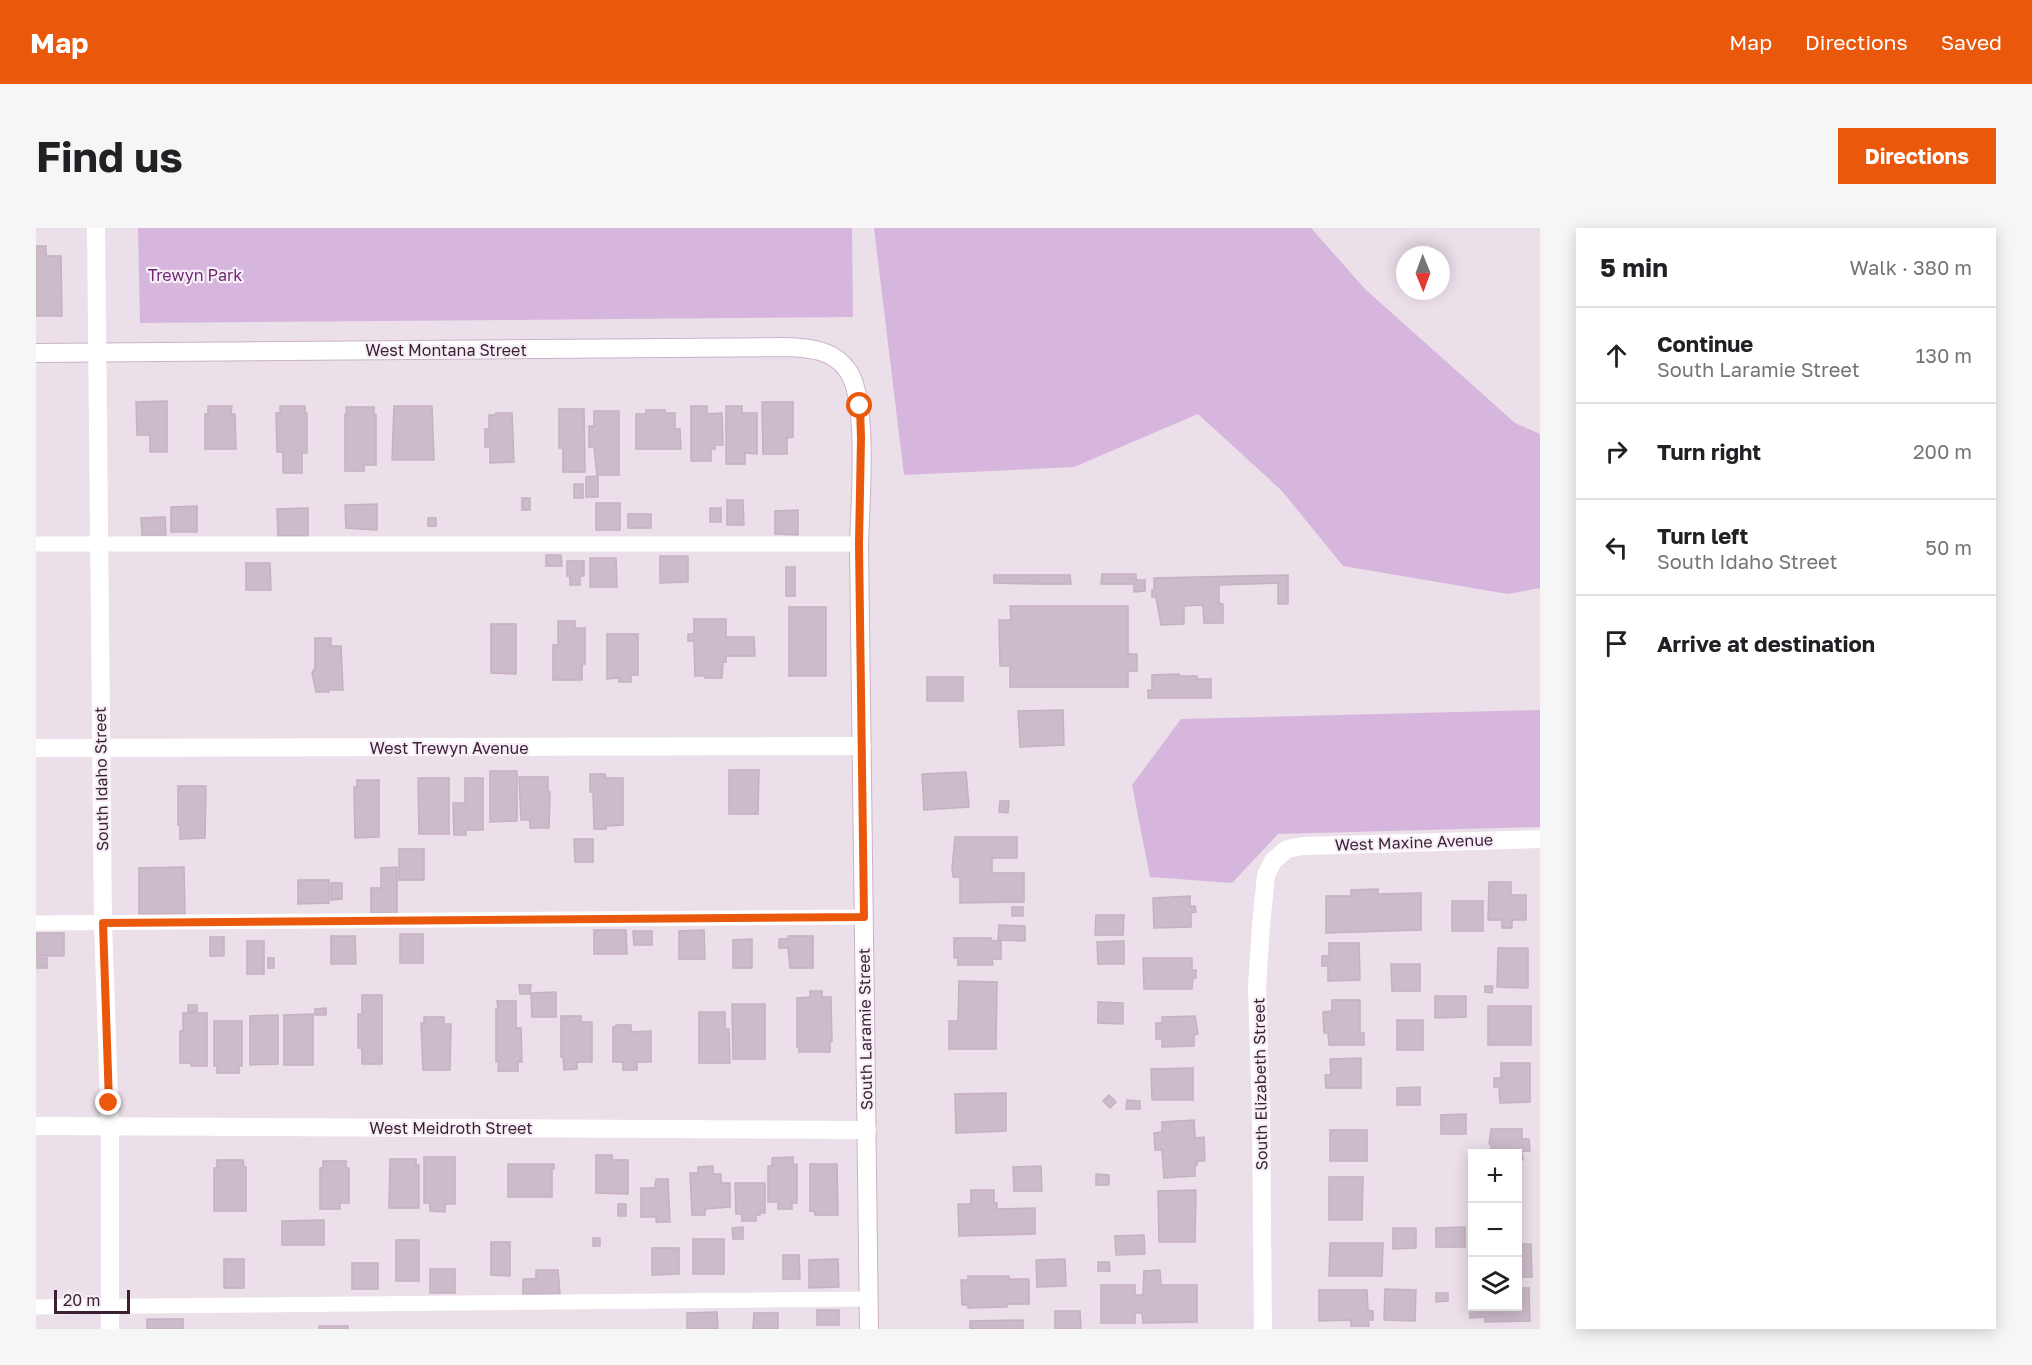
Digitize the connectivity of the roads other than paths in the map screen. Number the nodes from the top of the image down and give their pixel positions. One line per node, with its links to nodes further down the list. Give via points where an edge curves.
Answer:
1 (96, 228): 3 (street, South Idaho Street)
2 (36, 352): 3 (street, West Montana Street)
3 (97, 352): 4 (street, West Montana Street, via 787,347 830,354); 6 (street, South Idaho Street)
4 (849, 371): 7 (street, South Laramie Street, via 861,423)
5 (36, 544): 6 (lane)
6 (98, 544): 7 (lane); 10 (street, South Idaho Street)
7 (859, 544): 8 (street, South Laramie Street)
8 (862, 746): 10 (street, West Trewyn Avenue); 13 (street, South Laramie Street)
9 (36, 748): 10 (street, West Trewyn Avenue)
10 (102, 749): 15 (street, South Idaho Street)
11 (1540, 839): 12 (street, West Maxine Avenue)
12 (1287, 849): 24 (street, South Elizabeth Street, via 1273,861 1266,875 1258,958)
13 (864, 917): 15 (lane); 18 (street, South Laramie Street)
14 (36, 923): 15 (lane)
15 (103, 923): 17 (street, South Idaho Street)
16 (36, 1126): 17 (street, West Meidroth Street)
17 (110, 1127): 18 (street, West Meidroth Street); 20 (street, South Idaho Street)
18 (867, 1130): 19 (street, South Laramie Street)
19 (869, 1299): 20 (lane); 23 (street, South Laramie Street)
20 (109, 1306): 21 (lane); 22 (street, South Idaho Street)
21 (36, 1307)
22 (110, 1329)
23 (869, 1329)
24 (1263, 1329)

